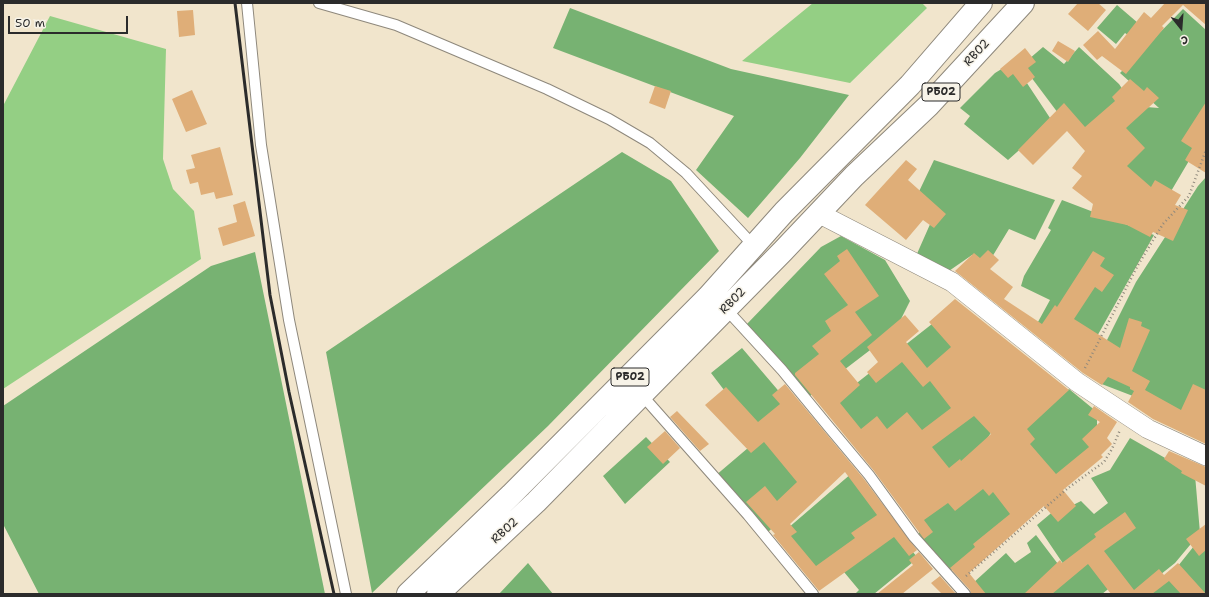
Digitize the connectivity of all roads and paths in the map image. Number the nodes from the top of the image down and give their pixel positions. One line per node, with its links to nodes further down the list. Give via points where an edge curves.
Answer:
1 (247, 3): 14 (lane, via 261,145 289,320)
2 (319, 3): 7 (lane, via 396,25 547,89 610,119 650,143 686,173)
3 (981, 3): 7 (highway, RB02 / РБ02, via 910,85)
4 (1023, 3): 6 (highway, RB02 / РБ02, via 928,106)
5 (1206, 150): 9 (path, via 1189,196 1163,224 1138,265)
6 (818, 213): 8 (highway, RB02 / РБ02); 9 (street, via 952,282)
7 (753, 245): 15 (highway, RB02 / РБ02, via 708,297 616,391)
8 (726, 309): 10 (highway, RB02 / РБ02); 13 (lane, via 782,370 869,475 914,537)
9 (1077, 382): 11 (street)
10 (641, 394): 16 (highway, RB02 / РБ02, via 536,502); 17 (lane, via 748,515)
11 (1127, 415): 12 (street); 13 (path, via 1104,462 1068,488)
12 (1206, 456)
13 (956, 584): 18 (lane)
14 (346, 594)
15 (408, 594)
16 (438, 594)
17 (813, 594)
18 (965, 594)

